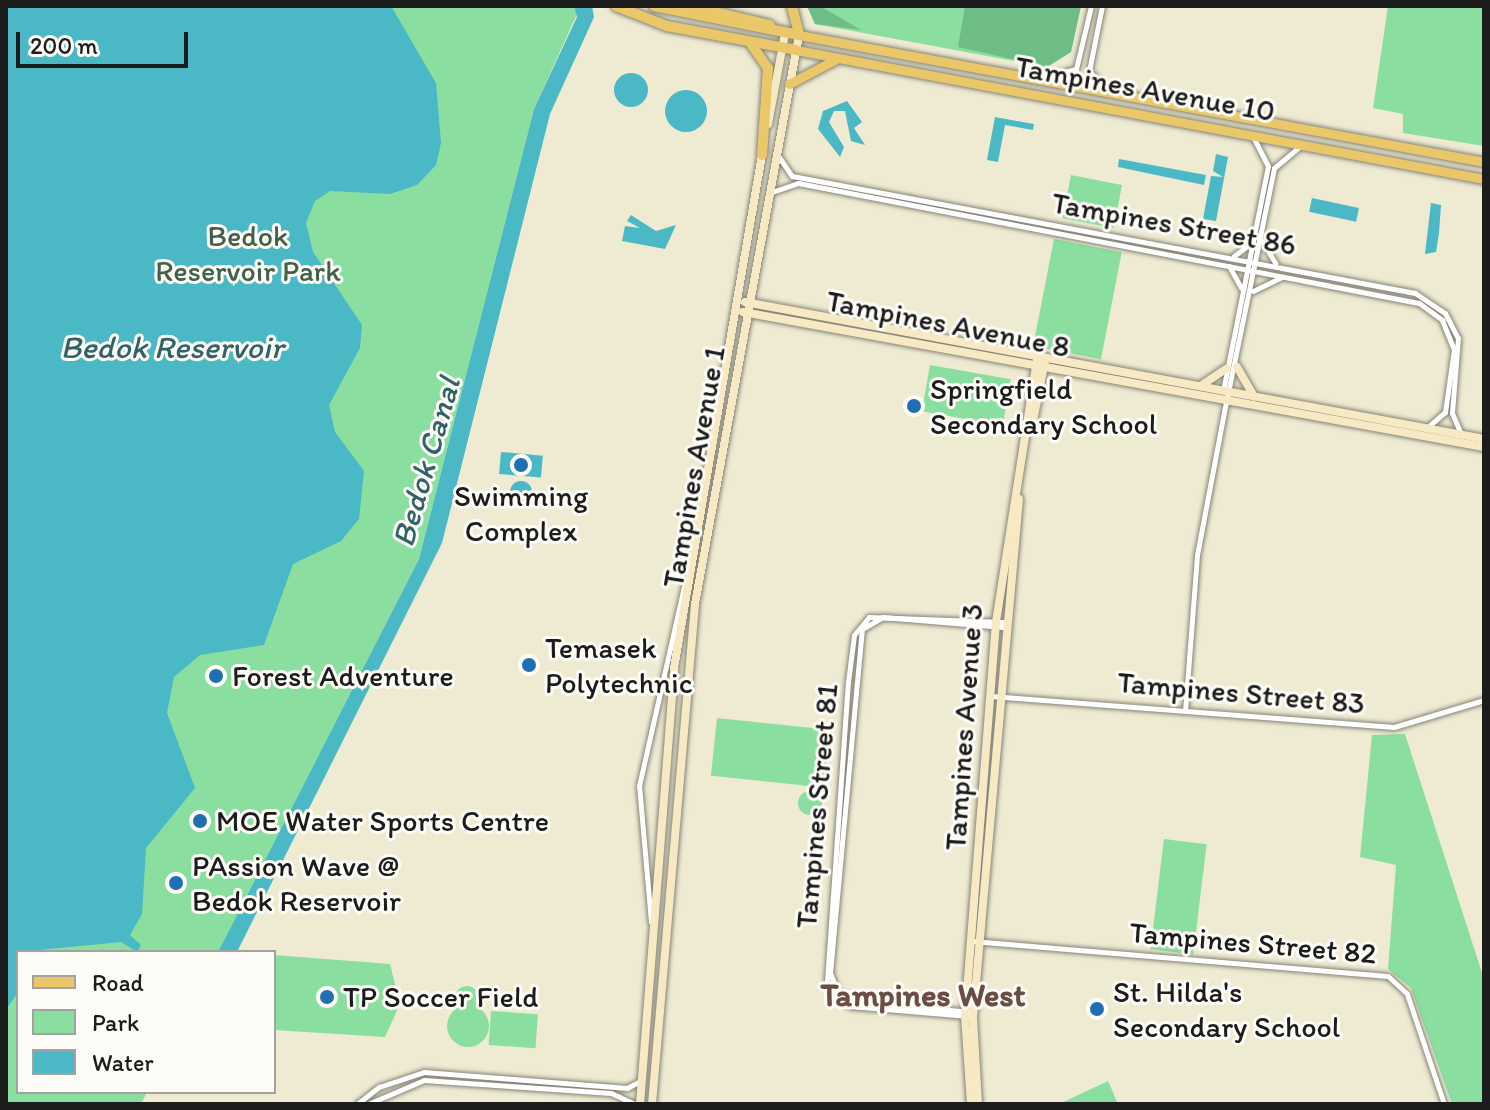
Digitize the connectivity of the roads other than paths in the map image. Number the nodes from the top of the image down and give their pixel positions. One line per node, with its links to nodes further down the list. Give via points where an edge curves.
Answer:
1 (616, 6): 9 (highway, via 667,26)
2 (654, 6): 7 (highway)
3 (690, 6): 8 (highway)
4 (792, 6): 8 (highway)
5 (1091, 6): 13 (street, via 1076,69)
6 (1102, 6): 15 (street, via 1089,71)
7 (785, 34): 8 (highway); 10 (street, Tampines Avenue 1)
8 (799, 35): 11 (street, Tampines Avenue 1); 13 (main road, Tampines Avenue 10)
9 (744, 39): 10 (highway); 19 (highway, via 768,68)
10 (782, 48): 11 (highway); 19 (street, Tampines Avenue 1)
11 (796, 50): 12 (main road, Tampines Avenue 10); 14 (street, Tampines Avenue 1)
12 (838, 58): 14 (main road); 16 (main road, Tampines Avenue 10)
13 (1044, 77): 15 (main road, Tampines Avenue 10)
14 (789, 84): 18 (street, Tampines Avenue 1)
15 (1106, 89): 20 (main road, Tampines Avenue 10)
16 (1243, 131): 17 (main road, Tampines Avenue 10); 24 (street, via 1268,158)
17 (1305, 143): 21 (main road, Tampines Avenue 10); 23 (street, via 1281,155 1274,168)
18 (777, 151): 22 (street, Tampines Avenue 1); 25 (street, Tampines Street 86, via 792,176)
19 (762, 155): 26 (street, Tampines Avenue 1)
20 (1484, 162)
21 (1484, 179)
22 (767, 199): 28 (street, Tampines Avenue 1); 31 (street, Tampines Street 86, via 783,184 798,183)
23 (1262, 240): 29 (street); 30 (street)
24 (1252, 242): 25 (street); 27 (street)
25 (1231, 257): 27 (street, Tampines Street 86)
26 (743, 259): 28 (street); 37 (street, Tampines Avenue 1)
27 (1248, 260): 29 (street, Tampines Street 86); 32 (street)
28 (755, 261): 38 (street, Tampines Avenue 1)
29 (1258, 262): 30 (street, Tampines Street 86); 33 (street)
30 (1278, 265): 47 (street, Tampines Street 86, via 1431,300 1458,338)
31 (1229, 266): 32 (street, Tampines Street 86); 36 (street)
32 (1246, 269): 33 (street, Tampines Street 86); 36 (street)
33 (1256, 271): 34 (street, Tampines Street 86); 35 (street)
34 (1287, 276): 35 (street, via 1264,281); 47 (street, Tampines Street 86, via 1433,311 1454,349)
35 (1251, 294): 43 (street)
36 (1241, 297): 43 (street)
37 (735, 306): 38 (street, Tampines Avenue 8); 51 (street, Tampines Avenue 1)
38 (747, 307): 39 (street, Tampines Avenue 8); 40 (street, Tampines Avenue 8); 52 (street, Tampines Avenue 1)
39 (832, 316): 40 (street); 41 (street, Tampines Avenue 8)
40 (831, 326): 42 (street, Tampines Avenue 8)
41 (1042, 356): 42 (street, Tampines Avenue 3); 44 (street, Tampines Avenue 8)
42 (1040, 366): 45 (street, Tampines Avenue 8); 55 (street, Tampines Avenue 3)
43 (1232, 368): 44 (street); 45 (street); 45 (street); 46 (street)
44 (1197, 386): 45 (street, Tampines Avenue 8)
45 (1227, 396): 46 (street, Tampines Avenue 8); 53 (street, Tampines Avenue 8); 60 (street, via 1197,555)
46 (1255, 396): 48 (street, Tampines Avenue 8)
47 (1450, 398): 48 (street, Tampines Street 86, via 1445,412); 49 (street, Tampines Street 86, via 1453,421)
48 (1428, 427): 49 (street, Tampines Avenue 8)
49 (1462, 434): 50 (street, Tampines Avenue 8)
50 (1484, 439)
51 (708, 440): 52 (street); 54 (street, Tampines Avenue 1)
52 (722, 442): 57 (street, Tampines Avenue 1)
53 (1484, 447)
54 (686, 577): 56 (street, Tampines Avenue 1); 61 (street, Tampines Avenue 1, via 639,786)
55 (999, 624): 58 (street, Tampines Avenue 3); 65 (street, Tampines Street 81, via 883,613 858,627 826,965 829,988 850,1006)
56 (677, 641): 57 (street); 61 (street, Tampines Avenue 1)
57 (689, 641): 63 (street, Tampines Avenue 1)
58 (995, 696): 60 (street, Tampines Street 83); 62 (street, Tampines Avenue 3)
59 (1484, 700): 60 (street, Tampines Street 83, via 1394,727)
60 (1185, 711)
61 (653, 941): 64 (street, Tampines Avenue 1)
62 (976, 941): 65 (street, Tampines Avenue 3); 75 (street, Tampines Street 82, via 1388,976 1407,994)
63 (664, 958): 64 (street); 67 (street, Tampines Avenue 1)
64 (651, 970): 66 (street, Tampines Avenue 1)
65 (969, 1014): 73 (street, Tampines Avenue 3); 74 (street, Tampines Avenue 3)
66 (642, 1067): 67 (street); 68 (street, Tampines Avenue 1)
67 (656, 1067): 72 (street, Tampines Avenue 1)
68 (642, 1080): 69 (street, via 627,1088 424,1072 379,1087); 71 (street, Tampines Avenue 1)
69 (357, 1104)
70 (368, 1104): 71 (street, via 424,1080 611,1093)
71 (638, 1104)
72 (652, 1104)
73 (971, 1104)
74 (978, 1104)
75 (1444, 1104)

